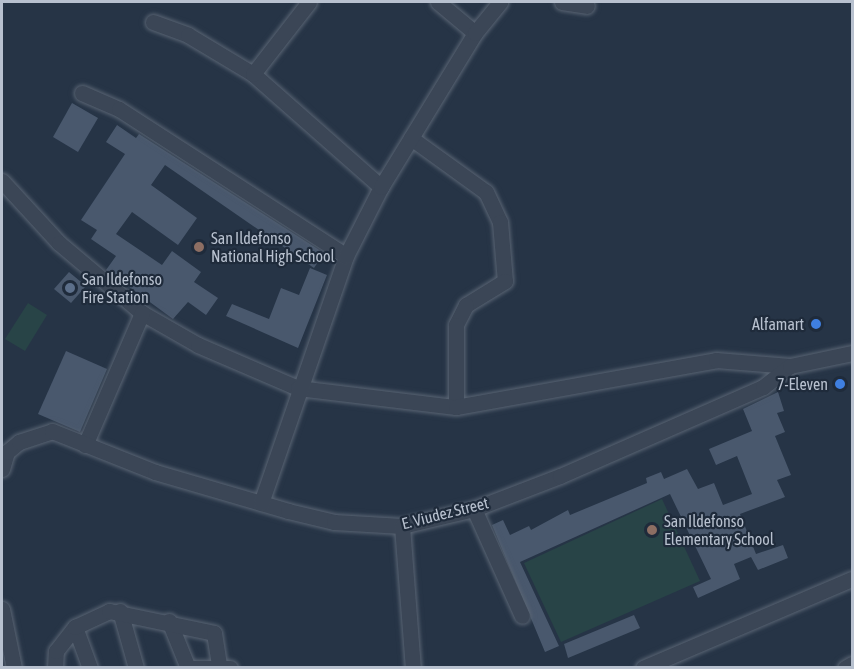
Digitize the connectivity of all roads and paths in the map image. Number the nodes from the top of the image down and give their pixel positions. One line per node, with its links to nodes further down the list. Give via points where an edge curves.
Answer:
1 (309, 2): 8 (street)
2 (438, 2): 7 (street)
3 (500, 2): 7 (street)
4 (562, 2): 5 (street)
5 (587, 6)
6 (153, 22): 8 (street, via 188,35)
7 (475, 33): 10 (street)
8 (254, 74): 12 (street)
9 (82, 93): 13 (street, via 119,109)
10 (411, 138): 12 (street); 18 (street, via 486,192 500,222 505,281 466,305 456,325)
11 (2, 182): 14 (street, via 59,243)
12 (381, 187): 13 (street)
13 (346, 256): 17 (street)
14 (142, 313): 17 (street, via 198,345); 19 (street)
15 (852, 353): 16 (street, E. Viudez Street)
16 (790, 366): 18 (street, via 716,360); 22 (street, E. Viudez Street, via 763,387)
17 (298, 388): 18 (street); 21 (street)
18 (456, 407)
19 (85, 445): 20 (street, E. Viudez Street, via 52,431 32,436 7,452); 21 (street, E. Viudez Street, via 155,472)
20 (2, 469)
21 (261, 503): 23 (street, E. Viudez Street, via 334,522)
22 (474, 509): 23 (street, E. Viudez Street); 27 (street)
23 (402, 526): 37 (street)
24 (852, 579): 38 (street)
25 (2, 609): 32 (street)
26 (120, 611): 28 (street); 29 (street, via 99,612); 35 (street)
27 (522, 616)
28 (169, 621): 31 (street, via 214,633); 36 (street)
29 (75, 627): 33 (street, via 53,656); 34 (street)
30 (852, 664): 39 (street)
31 (224, 666): 36 (street)
32 (14, 668)
33 (54, 668)
34 (90, 668)
35 (136, 668)
36 (189, 668)
37 (413, 668)
38 (643, 668)
39 (844, 668)

